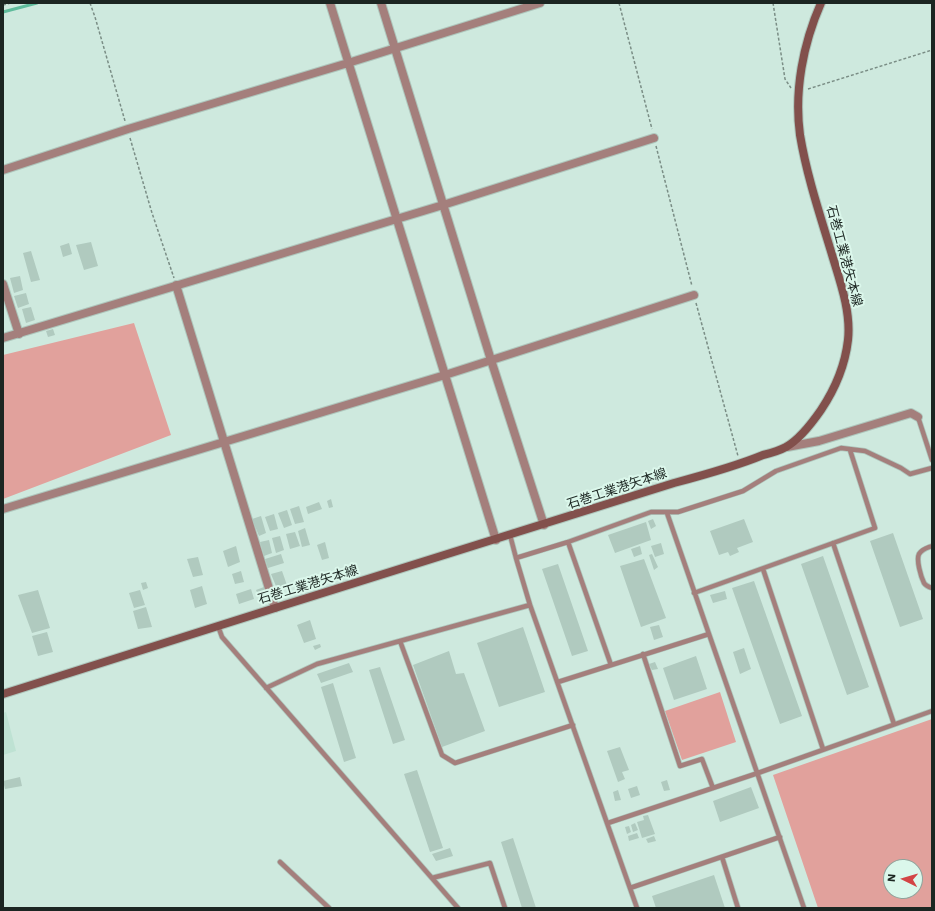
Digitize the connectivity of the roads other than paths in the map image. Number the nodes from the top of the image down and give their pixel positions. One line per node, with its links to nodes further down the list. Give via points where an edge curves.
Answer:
1 (330, 3): 6 (street)
2 (381, 3): 5 (street)
3 (540, 3): 5 (street)
4 (821, 3): 20 (main road, 石巻工業港矢本線, via 805,50 799,91 800,135 841,285 847,313 848,339 836,386 807,430)
5 (395, 48): 6 (street); 9 (street)
6 (348, 63): 8 (street, via 128,129); 10 (street)
7 (654, 138): 9 (street)
8 (3, 170)
9 (442, 205): 10 (street); 16 (street)
10 (397, 219): 12 (street); 17 (street)
11 (3, 284): 14 (street)
12 (176, 285): 14 (street); 19 (street)
13 (694, 295): 16 (street)
14 (19, 334): 15 (street)
15 (3, 338)
16 (491, 360): 17 (street); 26 (street)
17 (445, 375): 19 (street); 28 (street)
18 (918, 417): 20 (street, via 911,413 819,442); 22 (lane)
19 (224, 441): 24 (street); 37 (street)
20 (787, 447): 26 (main road, 石巻工業港矢本線)
21 (850, 450): 23 (lane, via 865,451 910,474); 25 (lane, via 841,448 776,471 743,491 678,512); 30 (lane, via 875,528)
22 (932, 460)
23 (932, 468)
24 (3, 509)
25 (667, 513): 29 (lane, via 651,512); 35 (lane)
26 (544, 525): 27 (main road, 石巻工業港矢本線)
27 (510, 535): 28 (main road, 石巻工業港矢本線); 32 (lane)
28 (496, 540): 37 (main road, 石巻工業港矢本線)
29 (568, 542): 32 (lane); 42 (lane)
30 (833, 543): 33 (lane); 47 (lane)
31 (932, 546): 34 (lane, via 923,549 917,560 924,583)
32 (516, 558): 36 (lane)
33 (763, 569): 35 (lane); 49 (lane)
34 (932, 588)
35 (694, 593): 39 (lane)
36 (530, 605): 40 (lane); 43 (lane)
37 (275, 608): 38 (main road, 石巻工業港矢本線)
38 (218, 626): 44 (lane, via 222,637); 45 (main road, 石巻工業港矢本線)
39 (709, 634): 41 (lane); 50 (lane)
40 (400, 641): 44 (lane, via 317,664); 48 (lane, via 442,755 455,763)
41 (644, 654): 42 (lane); 51 (lane, via 680,766 702,759)
42 (611, 665): 43 (lane)
43 (558, 682): 48 (lane)
44 (266, 688): 56 (lane)
45 (3, 694)
46 (932, 711): 47 (lane)
47 (894, 724): 49 (lane)
48 (573, 725): 52 (lane)
49 (823, 750): 50 (lane)
50 (758, 773): 51 (lane); 53 (lane)
51 (713, 788): 52 (lane)
52 (608, 823): 57 (lane)
53 (780, 837): 54 (lane); 63 (lane)
54 (722, 857): 57 (lane); 62 (lane)
55 (280, 862): 58 (lane)
56 (432, 878): 59 (lane); 60 (lane, via 490,863)
57 (630, 888): 61 (lane)
58 (329, 908)
59 (458, 908)
60 (505, 908)
61 (637, 908)
62 (738, 908)
63 (804, 908)

